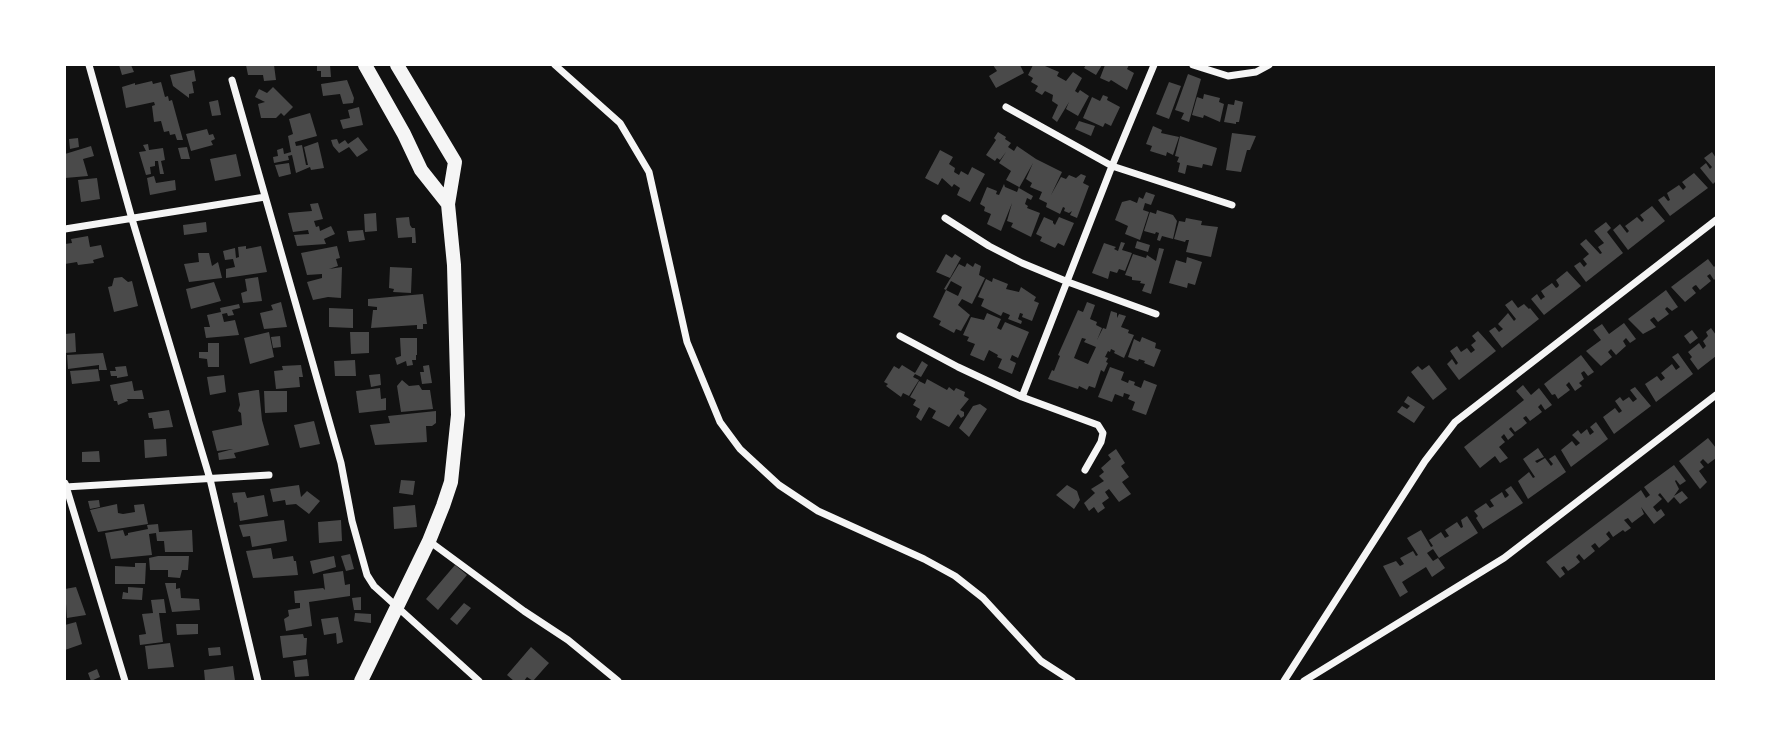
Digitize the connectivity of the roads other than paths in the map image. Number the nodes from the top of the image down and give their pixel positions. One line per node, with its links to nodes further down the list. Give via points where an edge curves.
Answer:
1 (89, 65): 15 (street)
2 (365, 65): 12 (main road, via 421,170)
3 (397, 65): 12 (main road, via 454,162)
4 (555, 65): 35 (street, via 620,123 649,172 687,342 720,422 740,450 779,485 818,511 955,576 983,598 1041,661)
5 (1154, 65): 10 (street)
6 (1193, 65): 7 (street, via 1228,76)
7 (1269, 65)
8 (232, 80): 11 (street)
9 (1006, 107): 10 (street)
10 (1112, 166): 13 (street); 18 (street)
11 (265, 197): 15 (street); 28 (street, via 341,463 367,575)
12 (448, 204): 27 (main road, via 458,415 451,482)
13 (1232, 205)
14 (945, 218): 18 (street, via 989,246)
15 (132, 219): 17 (street); 25 (street)
16 (1716, 220): 36 (street, via 1455,422 1425,461)
17 (65, 229)
18 (1068, 282): 19 (street); 22 (street)
19 (1156, 314)
20 (901, 336): 22 (street)
21 (1716, 395): 29 (street, via 1504,558)
22 (1022, 397): 23 (street, via 1098,425 1103,433 1101,442)
23 (1085, 470)
24 (269, 475): 25 (street)
25 (211, 479): 26 (street); 31 (street)
26 (65, 486): 30 (street)
27 (429, 541): 28 (main road); 34 (street)
28 (396, 606): 32 (main road); 33 (street)
29 (1322, 670): 37 (street); 38 (street)
30 (125, 681)
31 (258, 681)
32 (361, 681)
33 (480, 681)
34 (618, 681)
35 (1072, 681)
36 (1284, 681)
37 (1304, 681)
38 (1326, 681)

